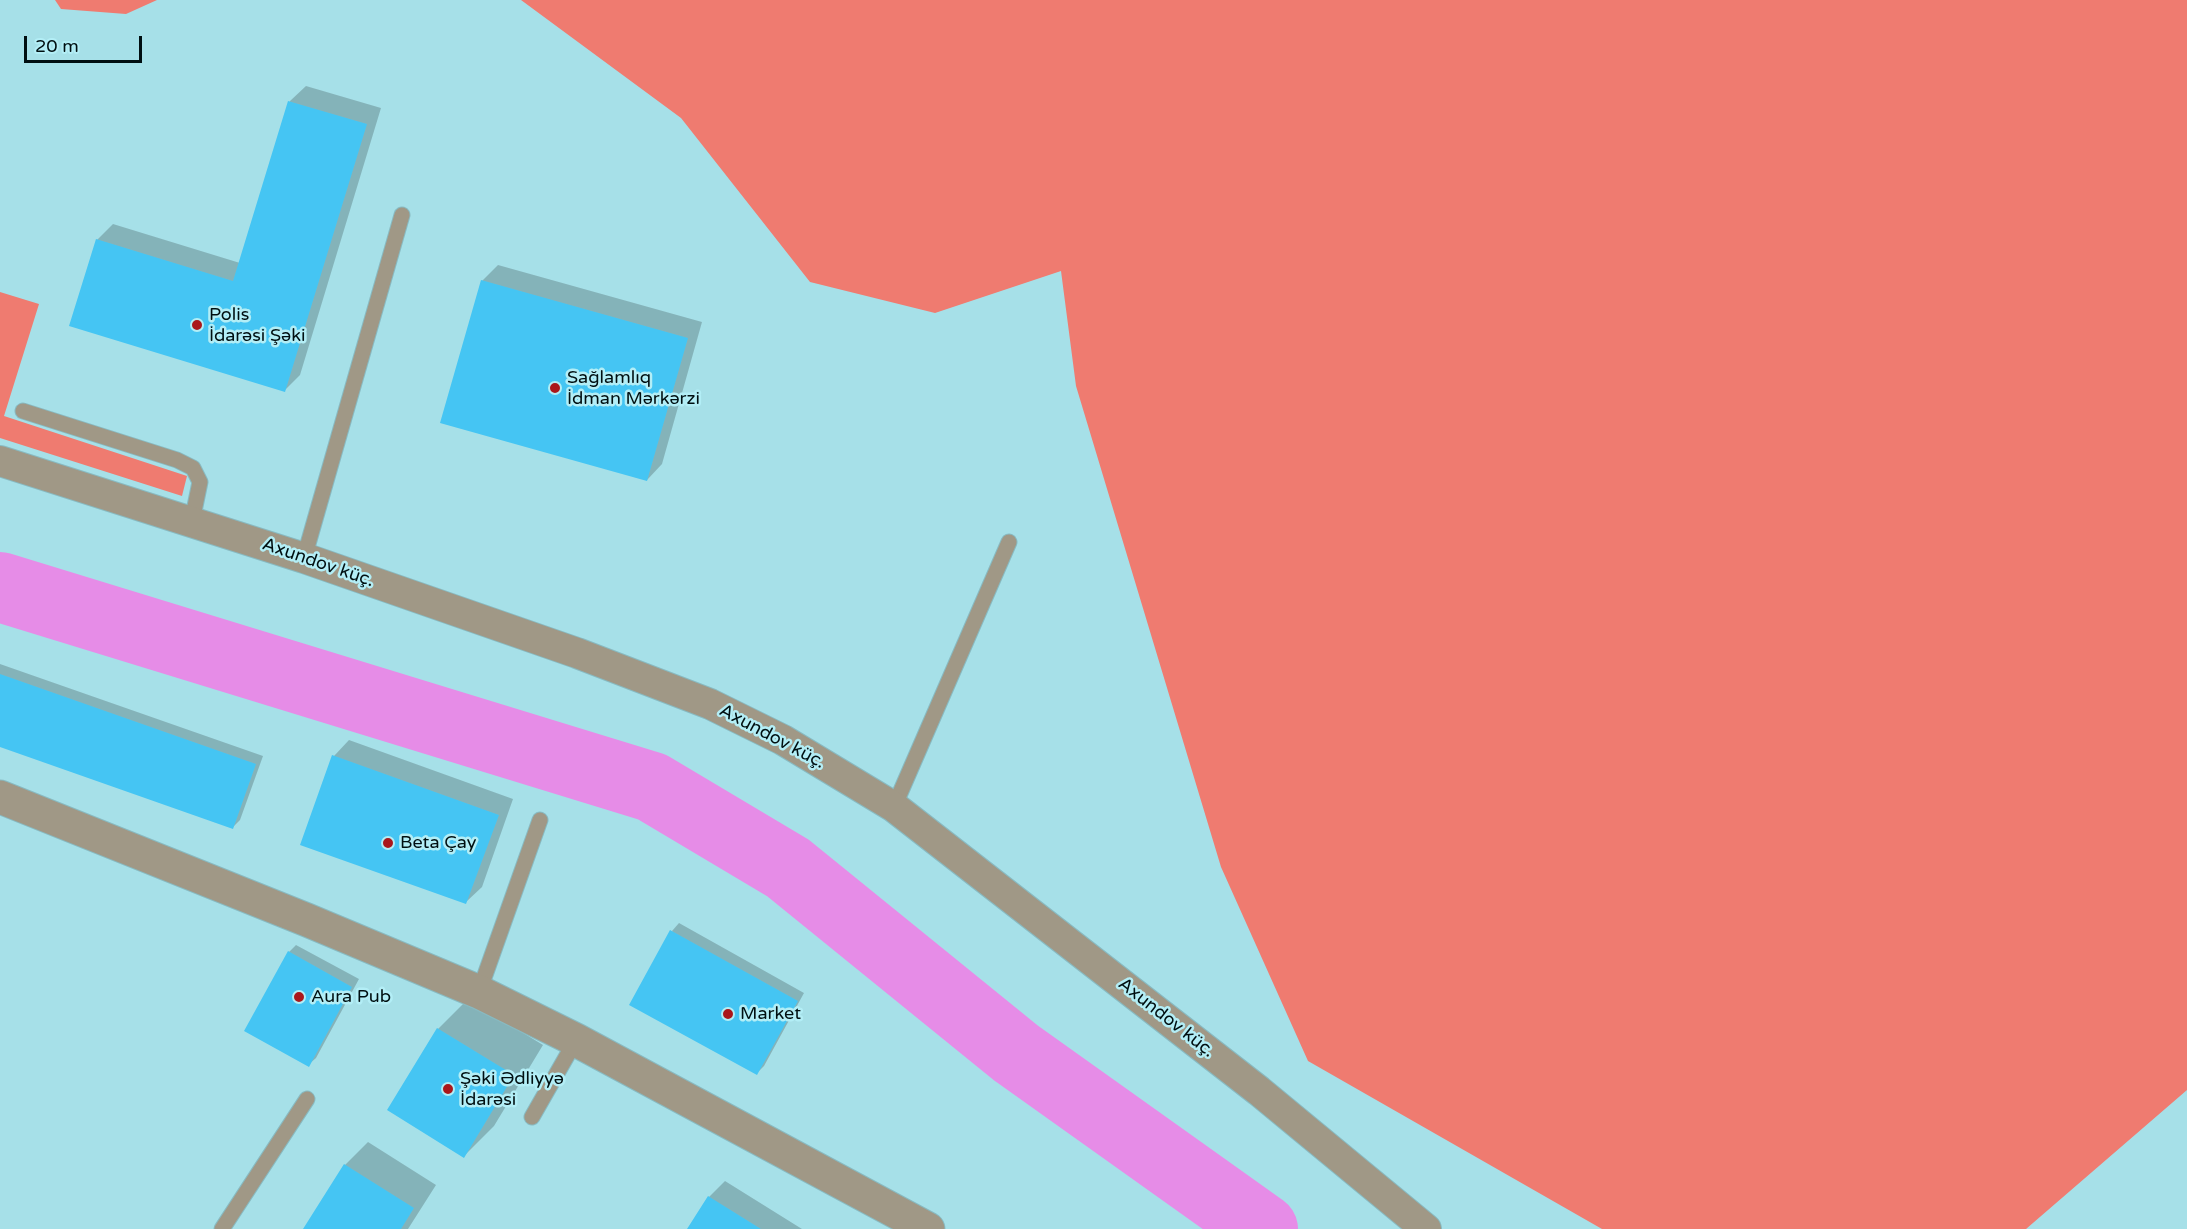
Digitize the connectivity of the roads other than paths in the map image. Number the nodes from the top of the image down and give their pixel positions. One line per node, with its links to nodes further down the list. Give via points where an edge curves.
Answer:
1 (402, 215): 6 (lane)
2 (23, 411): 4 (lane, via 193,468 200,482)
3 (0, 461): 4 (street, Axundov küç.)
4 (192, 521): 6 (street, Axundov küç.)
5 (1009, 542): 8 (lane)
6 (304, 558): 8 (street, Axundov küç., via 710,704 783,740)
7 (0, 797): 10 (street)
8 (894, 807): 16 (street, Axundov küç., via 1259,1091)
9 (540, 820): 10 (lane)
10 (479, 992): 11 (street)
11 (576, 1040): 13 (lane); 15 (street)
12 (308, 1099): 14 (lane)
13 (532, 1117)
14 (222, 1229)
15 (928, 1229)
16 (1426, 1229)

